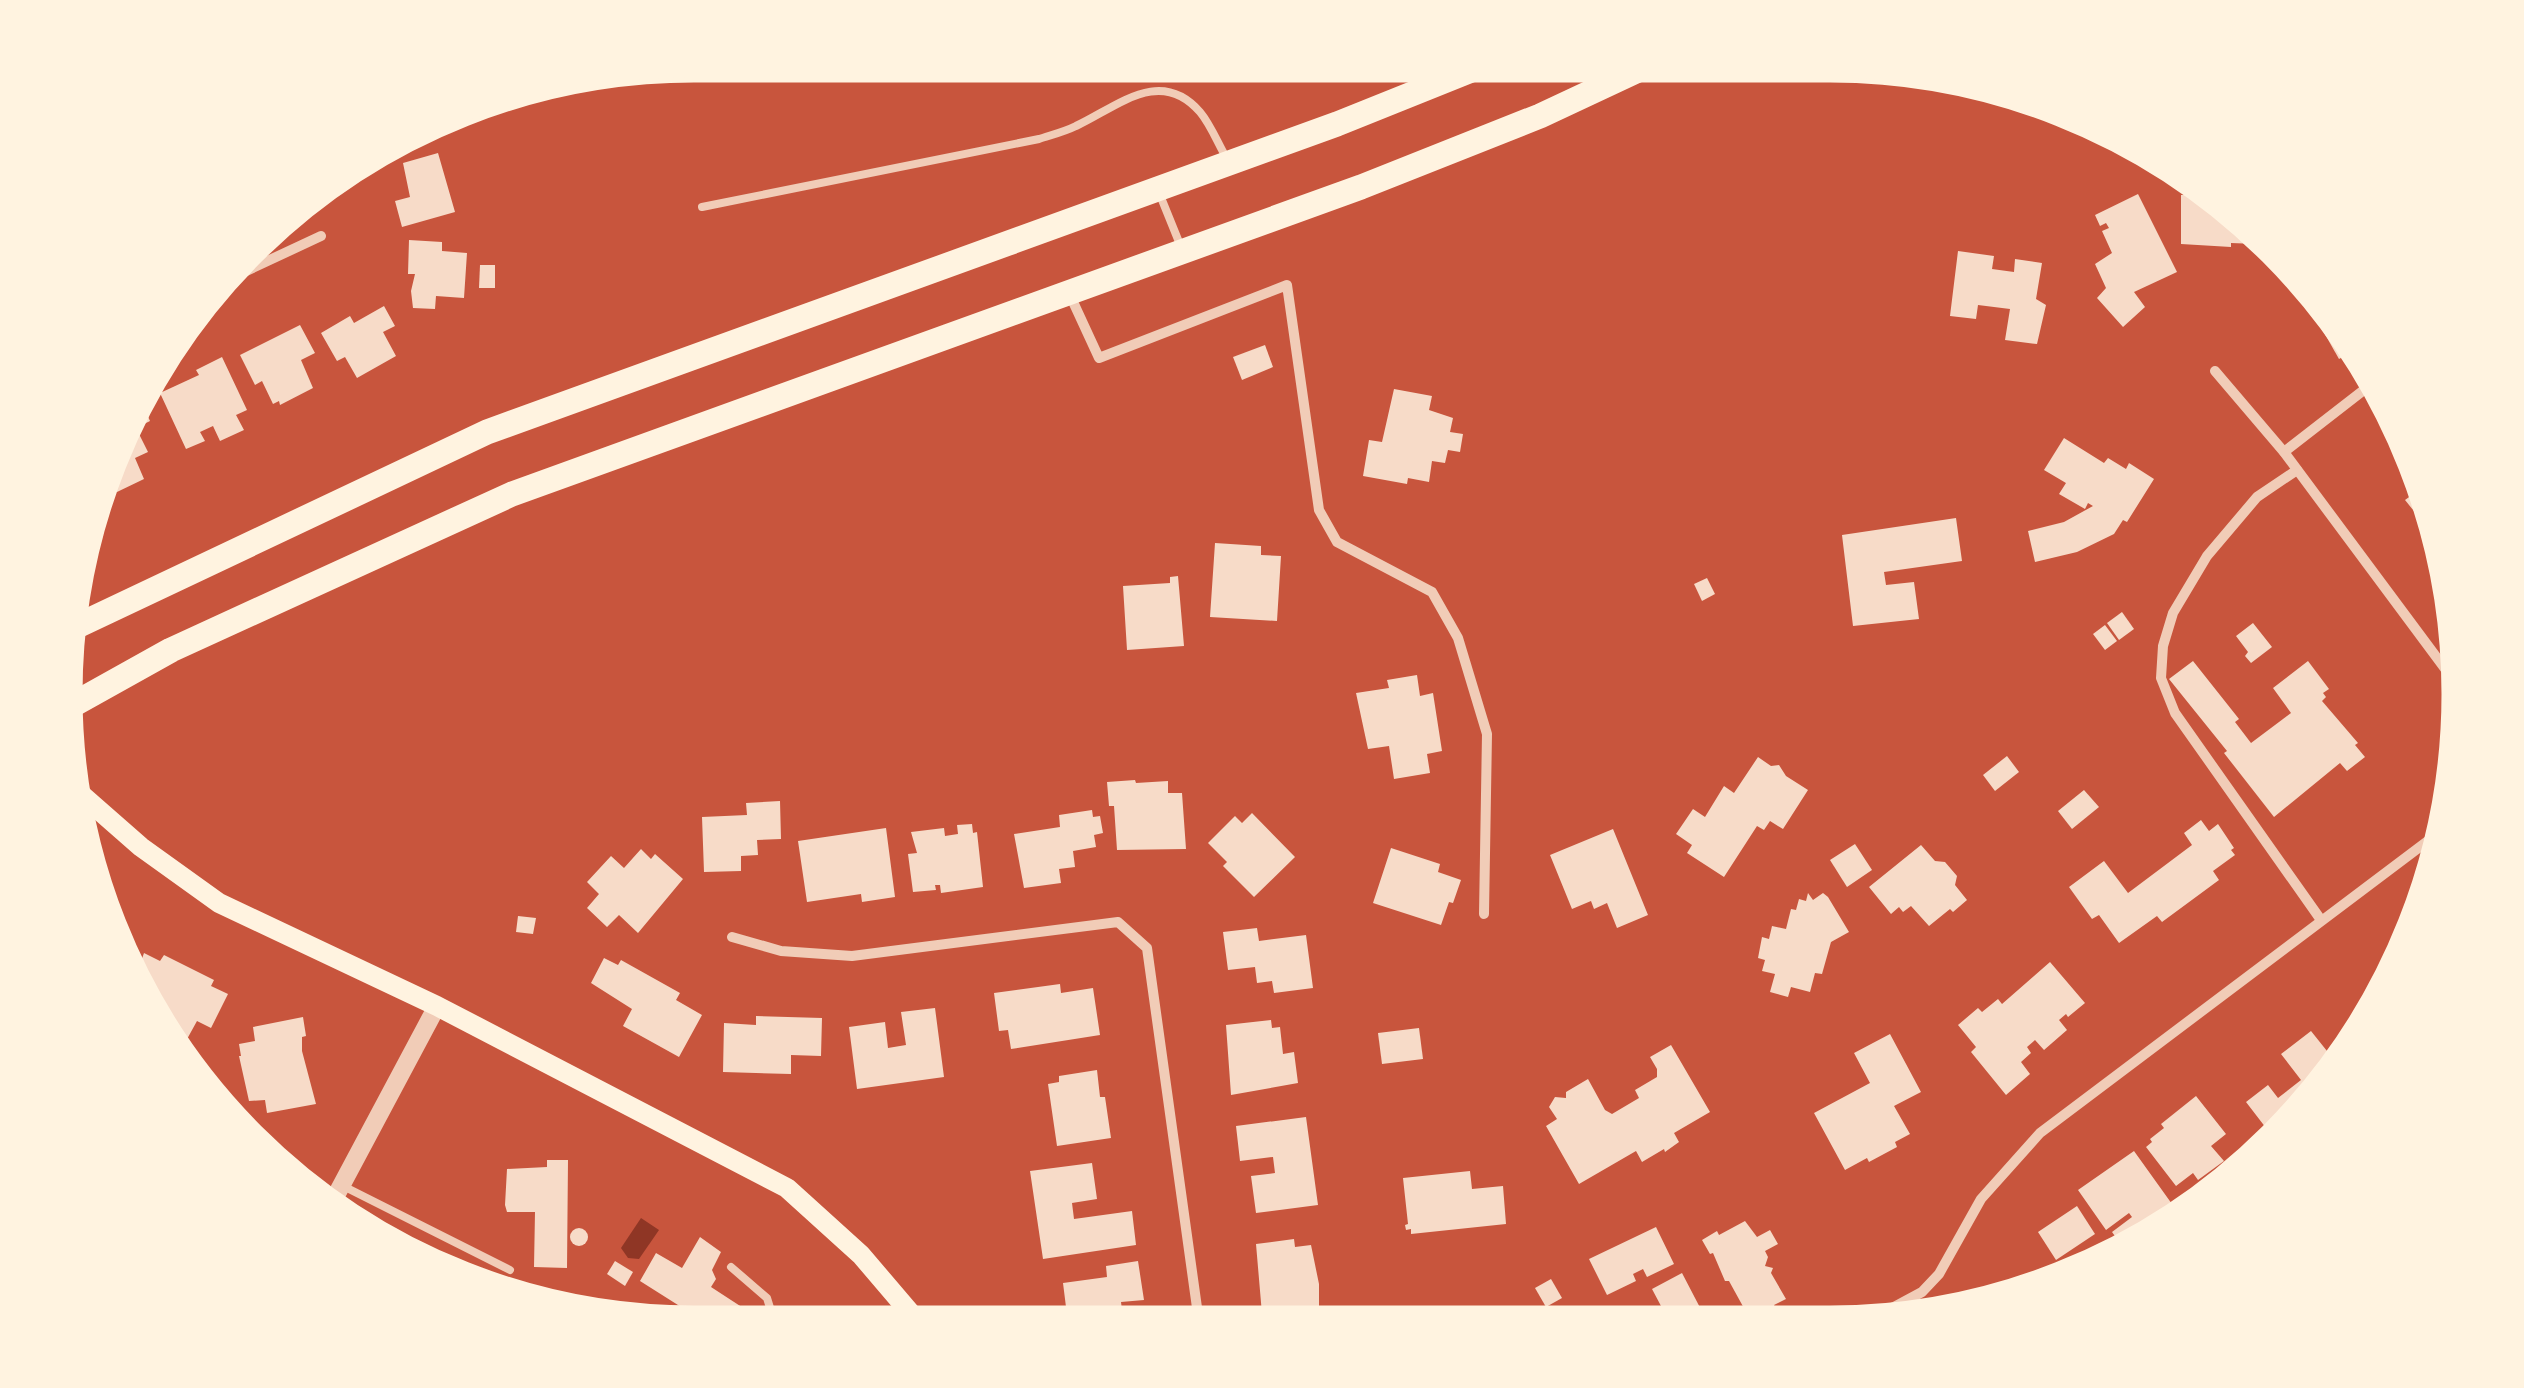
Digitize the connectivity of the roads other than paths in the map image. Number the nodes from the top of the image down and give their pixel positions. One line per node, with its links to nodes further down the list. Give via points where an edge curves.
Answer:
1 (1446, 80): 3 (main road)
2 (1616, 80): 7 (main road, via 1361,187)
3 (1229, 163): 4 (main road); 5 (lane, via 1201,113 1163,89 1139,92 1039,139)
4 (1158, 188): 7 (lane); 14 (main road, via 486,432)
5 (702, 206)
6 (322, 236): 8 (street)
7 (1182, 252): 9 (main road)
8 (253, 268)
9 (1069, 292): 16 (main road, via 512,494 172,650); 19 (street, via 1099,358 1288,285 1319,510 1337,542 1432,592 1458,638 1487,734)
10 (2215, 370): 12 (street)
11 (2364, 390): 12 (street)
12 (2284, 452): 13 (street)
13 (2297, 470): 15 (street); 20 (street, via 2256,497 2207,556 2167,628 2161,678 2175,713)
14 (84, 622)
15 (2443, 665)
16 (80, 700)
17 (90, 802): 22 (main road, via 219,903)
18 (2426, 842): 20 (street)
19 (1484, 914)
20 (2321, 920): 27 (street, via 2040,1132 1981,1199 1939,1274)
21 (732, 937): 30 (street, via 781,951 852,956 1118,922 1146,948)
22 (437, 1006): 23 (street); 29 (main road, via 787,1188 861,1254)
23 (343, 1186): 24 (street); 26 (lane)
24 (338, 1194)
25 (731, 1267): 28 (lane)
26 (510, 1270)
27 (1900, 1304)
28 (770, 1308)
29 (906, 1308)
30 (1197, 1308)

